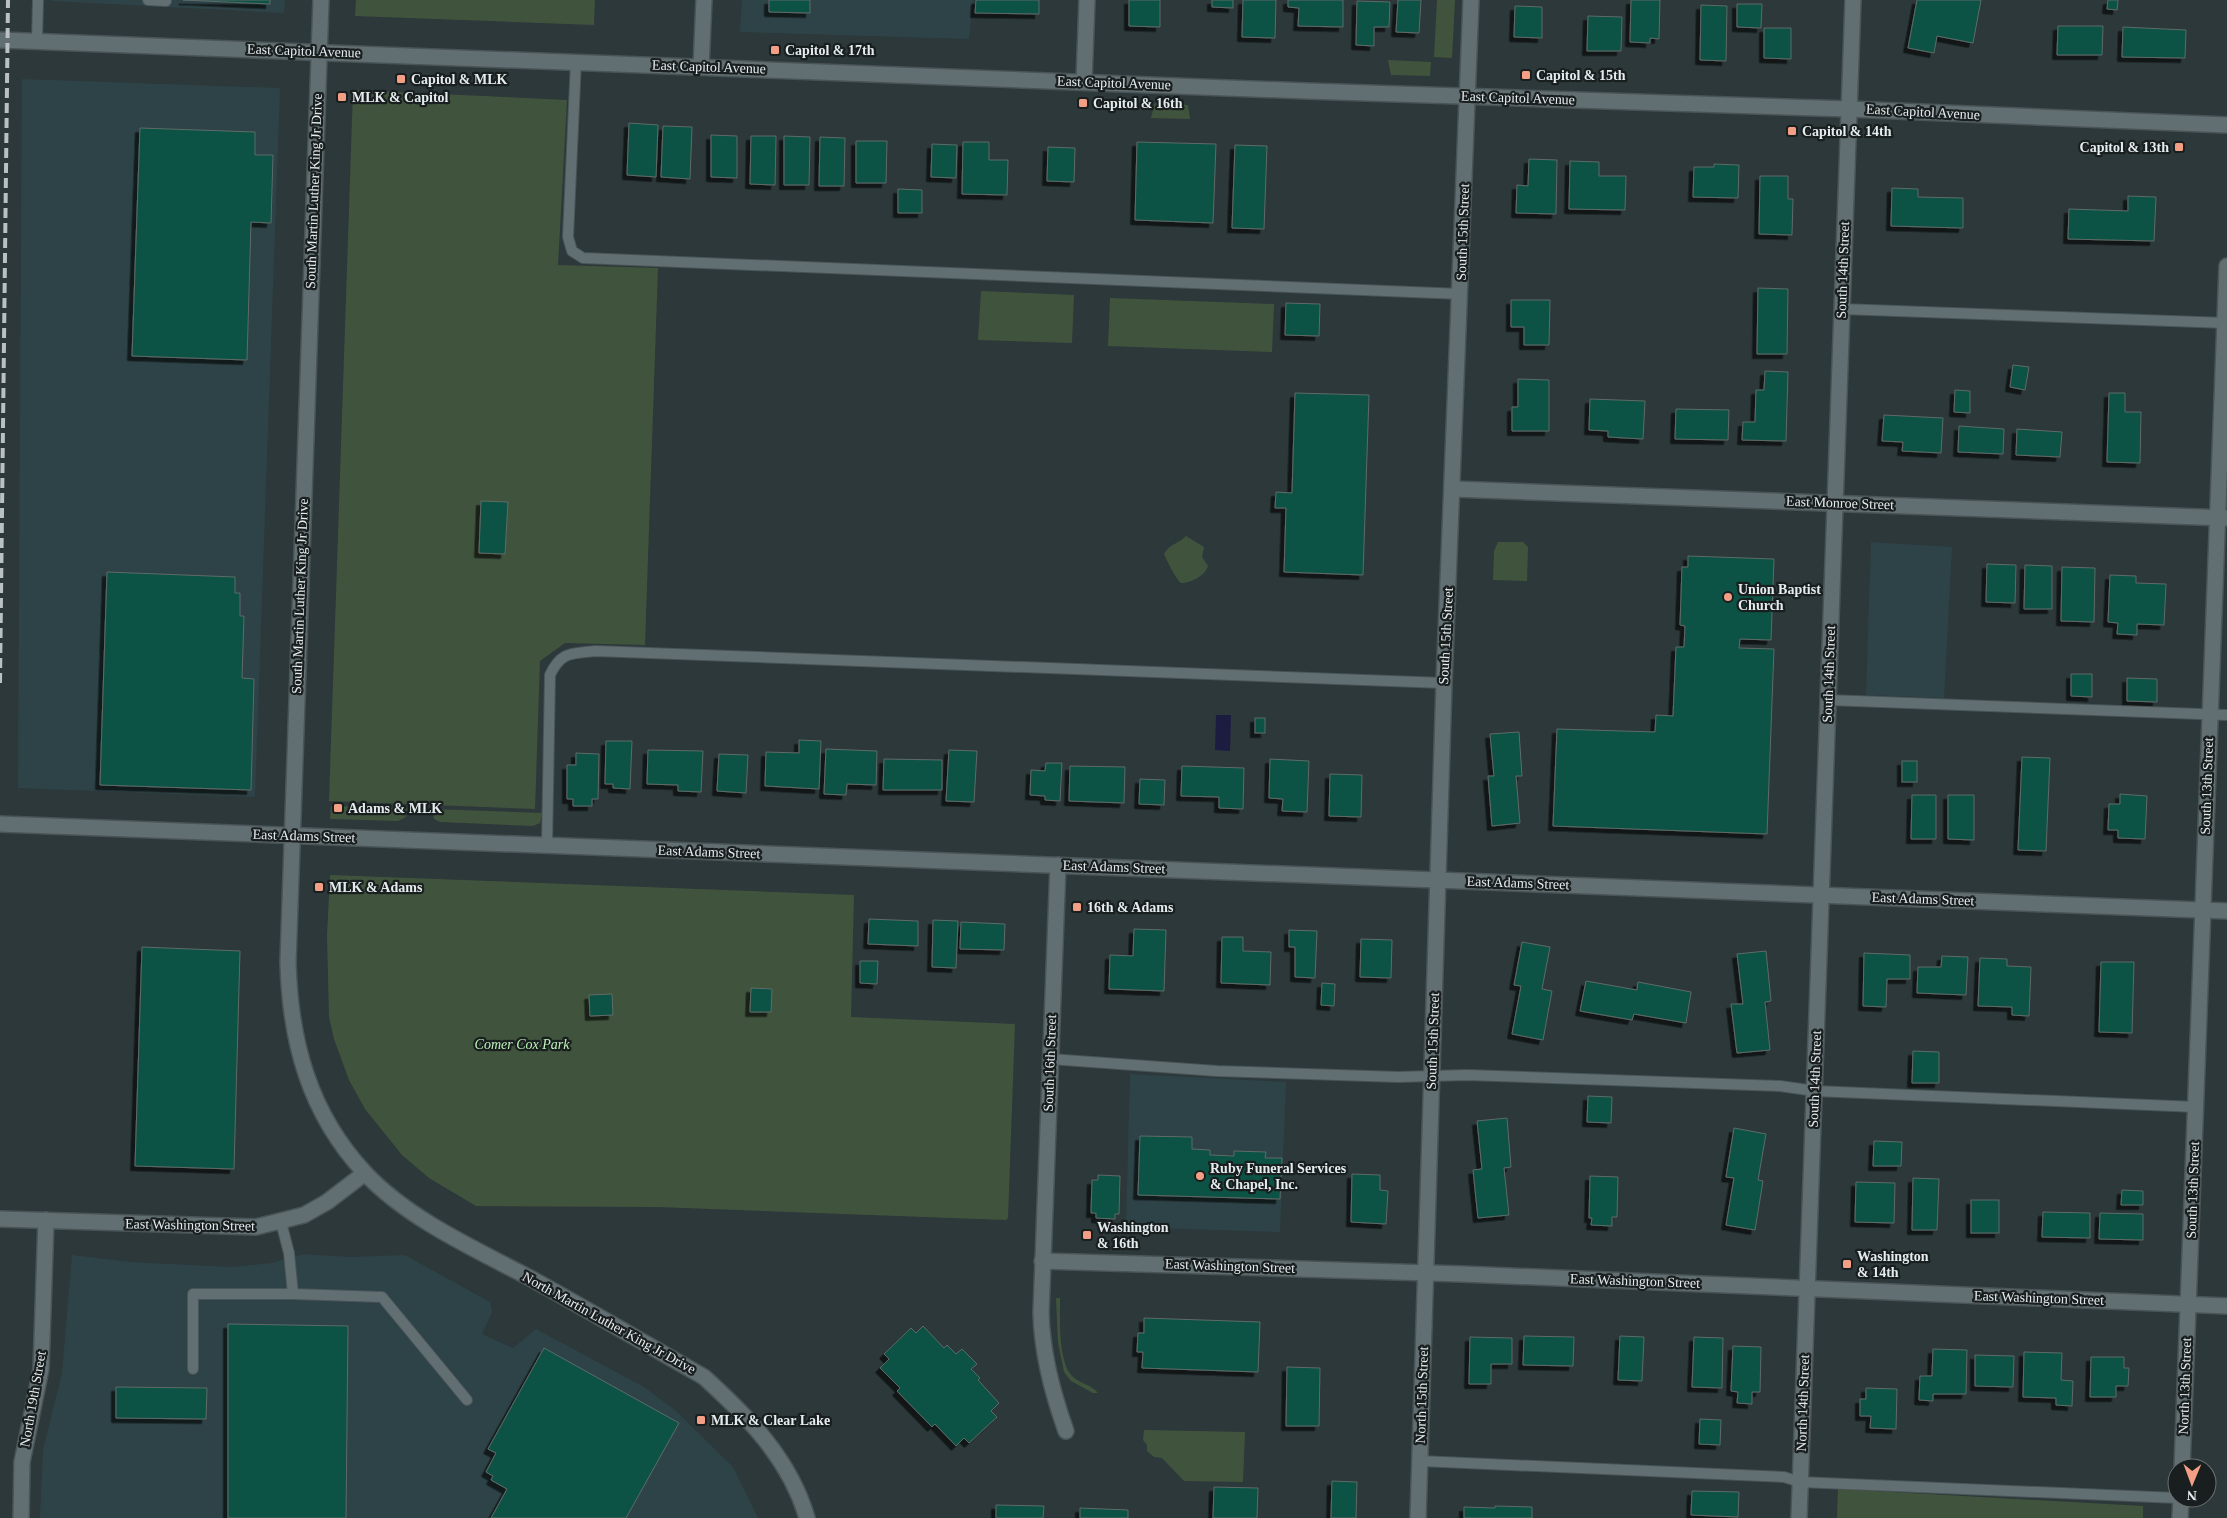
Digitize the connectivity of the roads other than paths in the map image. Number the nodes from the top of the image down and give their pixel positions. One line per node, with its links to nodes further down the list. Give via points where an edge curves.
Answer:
1 (38, 0): 10 (lane)
2 (148, 0): 8 (lane)
3 (321, 0): 11 (street, South Martin Luther King Jr Drive)
4 (704, 0): 13 (street)
5 (1087, 0): 14 (street)
6 (1471, 0): 15 (street, South 15th Street)
7 (1853, 0): 16 (street, South 14th Street)
8 (166, 1)
9 (0, 40): 10 (street, East Capitol Avenue)
10 (37, 41): 11 (street, East Capitol Avenue)
11 (319, 52): 12 (street, East Capitol Avenue); 30 (street, South Martin Luther King Jr Drive)
12 (576, 61): 13 (street, East Capitol Avenue); 19 (lane, via 568,237 572,251 583,258)
13 (701, 67): 14 (street, East Capitol Avenue)
14 (1084, 81): 15 (street, East Capitol Avenue)
15 (1468, 96): 16 (street, East Capitol Avenue); 19 (street, South 15th Street)
16 (1849, 109): 17 (street, East Capitol Avenue); 20 (street, South 14th Street)
17 (2227, 126)
18 (2227, 266): 21 (street, South 13th Street)
19 (1461, 294): 22 (street, South 15th Street)
20 (1842, 309): 21 (lane); 23 (street, South 14th Street)
21 (2226, 323): 24 (street, South 13th Street)
22 (1453, 489): 23 (street, East Monroe Street); 25 (street, South 15th Street)
23 (1834, 503): 24 (street, East Monroe Street); 26 (street, South 14th Street)
24 (2222, 518): 27 (street, South 13th Street)
25 (1444, 683): 31 (lane, via 595,651 569,654 557,661 550,674); 33 (street, South 15th Street)
26 (1828, 700): 27 (lane); 34 (street, South 14th Street)
27 (2209, 714): 28 (lane); 35 (street, South 13th Street)
28 (2227, 715)
29 (0, 824): 30 (street, East Adams Street)
30 (292, 835): 31 (street, East Adams Street); 41 (street, South Martin Luther King Jr Drive, via 288,962 296,1046 326,1119)
31 (548, 845): 32 (street, East Adams Street)
32 (1058, 865): 33 (street, East Adams Street); 37 (street, South 16th Street)
33 (1438, 880): 34 (street, East Adams Street); 38 (street, South 15th Street)
34 (1822, 895): 35 (street, East Adams Street); 39 (street, South 14th Street)
35 (2203, 910): 36 (street, East Adams Street); 40 (street, South 13th Street)
36 (2227, 911)
37 (1050, 1059): 38 (lane, via 1217,1071); 45 (street, South 16th Street)
38 (1432, 1076): 39 (lane, via 1780,1086); 46 (street, South 15th Street)
39 (1815, 1091): 40 (lane); 47 (street, South 14th Street)
40 (2196, 1107): 49 (street, South 13th Street)
41 (365, 1173): 44 (street, East Washington Street, via 327,1202 304,1215); 59 (street, North Martin Luther King Jr Drive, via 443,1232 704,1377 765,1438 784,1466)
42 (0, 1219): 43 (street, East Washington Street)
43 (46, 1220): 44 (street, East Washington Street, via 228,1228); 58 (street, North 19th Street, via 41,1369 22,1462)
44 (282, 1222): 48 (lane)
45 (1042, 1261): 46 (street, East Washington Street); 53 (street, South 16th Street, via 1042,1342 1052,1393)
46 (1426, 1273): 47 (street, East Washington Street); 55 (street, North 15th Street)
47 (1808, 1289): 49 (street, East Washington Street); 56 (street, North 14th Street)
48 (293, 1294): 51 (lane, via 193,1294); 52 (lane, via 382,1297)
49 (2188, 1305): 50 (street, East Washington Street); 54 (street, North 13th Street)
50 (2227, 1306)
51 (193, 1369)
52 (467, 1400)
53 (1066, 1431)
54 (2182, 1458)
55 (1420, 1461): 56 (lane, via 1774,1477); 60 (street, North 15th Street)
56 (1800, 1482): 57 (lane); 61 (street, North 14th Street)
57 (2167, 1497)
58 (21, 1518)
59 (807, 1518)
60 (1418, 1518)
61 (1799, 1518)

